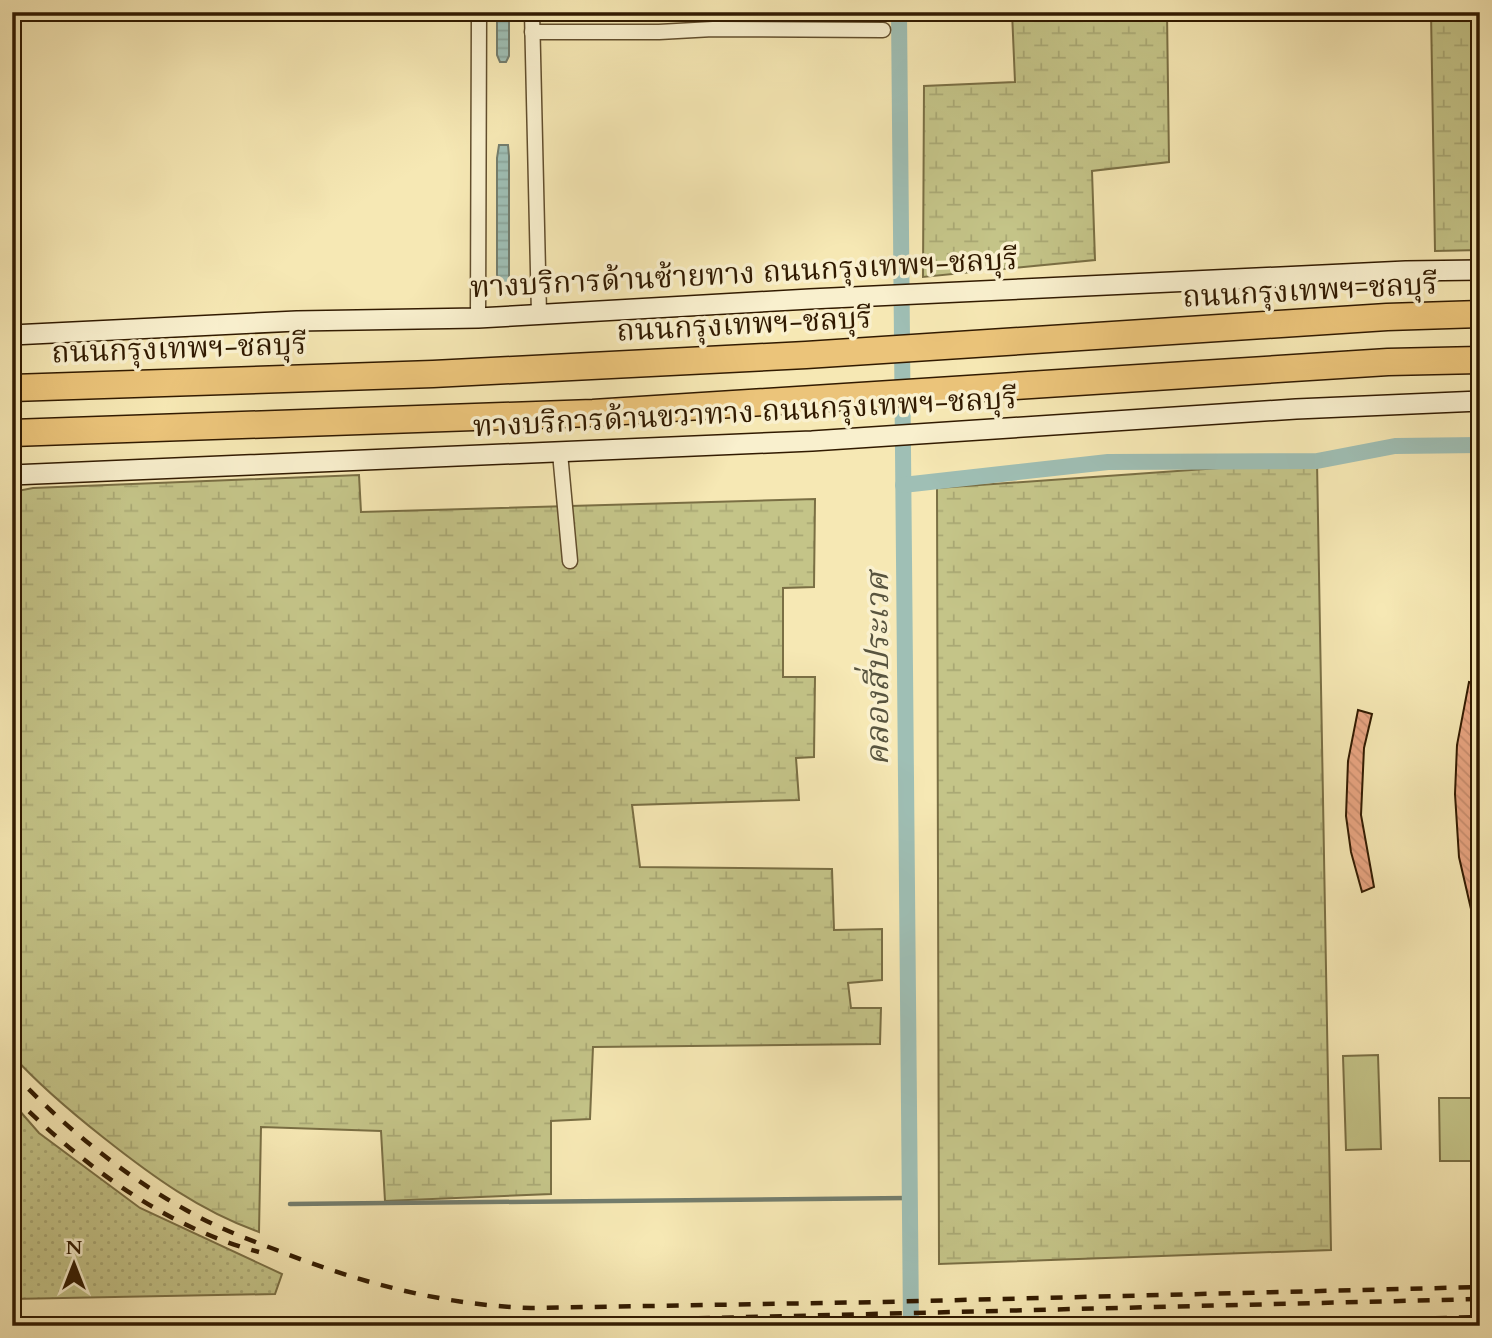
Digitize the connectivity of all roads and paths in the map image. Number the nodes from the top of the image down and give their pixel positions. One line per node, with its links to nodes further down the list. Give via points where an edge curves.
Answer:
1 (479, 12): 8 (street)
2 (532, 12): 4 (street)
3 (883, 30): 4 (street)
4 (533, 32): 6 (street)
5 (1480, 270): 6 (main road, ทางบริการด้านซ้ายทาง ถนนกรุงเทพฯ-ชลบุรี)
6 (539, 314): 8 (main road, ทางบริการด้านซ้ายทาง ถนนกรุงเทพฯ-ชลบุรี)
7 (1480, 314): 11 (highway, ถนนกรุงเทพฯ-ชลบุรี, via 433,374)
8 (478, 318): 9 (main road, ทางบริการด้านซ้ายทาง ถนนกรุงเทพฯ-ชลบุรี, via 297,321)
9 (12, 335)
10 (1480, 360): 13 (highway, via 593,413)
11 (12, 388)
12 (1480, 401): 14 (main road, ทางบริการด้านขวาทาง ถนนกรุงเทพฯ-ชลบุรี, via 811,441)
13 (12, 433)
14 (561, 463): 15 (main road, ทางบริการด้านขวาทาง ถนนกรุงเทพฯ-ชลบุรี, via 297,463); 16 (street)
15 (12, 475)
16 (570, 561)

